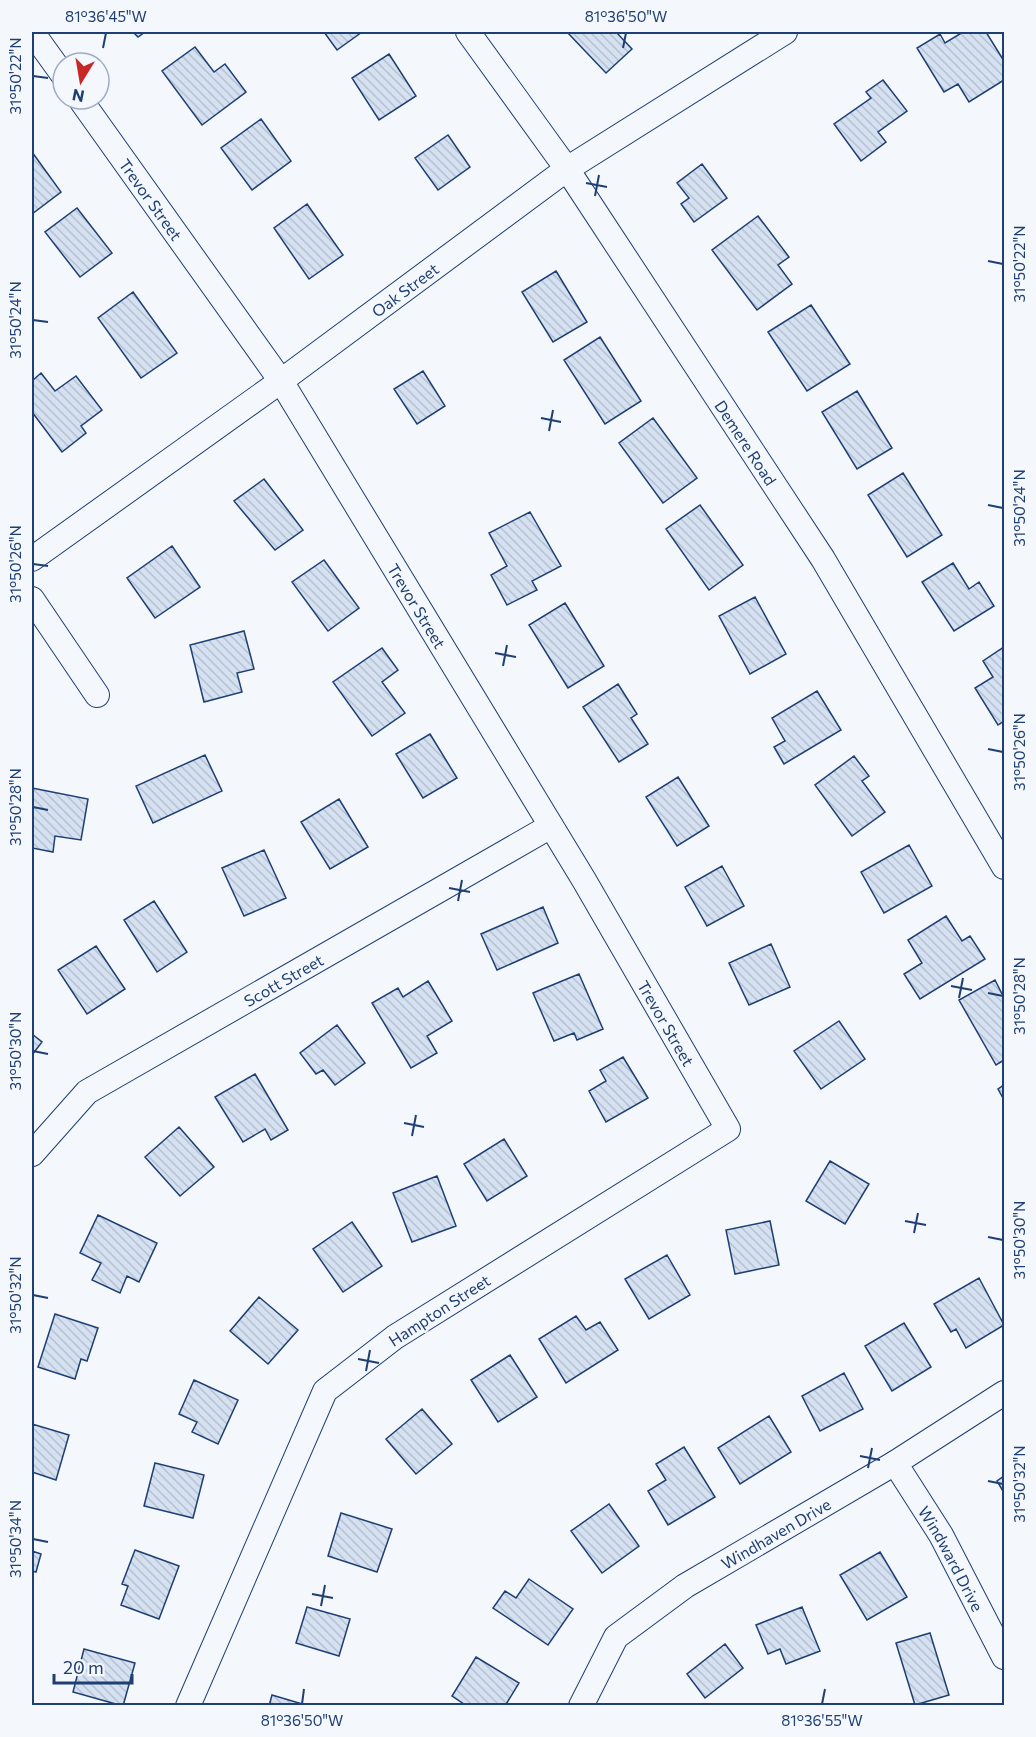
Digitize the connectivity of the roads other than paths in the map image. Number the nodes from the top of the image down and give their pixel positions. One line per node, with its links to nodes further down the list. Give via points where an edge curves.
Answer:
1 (32, 32): 4 (street)
2 (468, 32): 6 (street, Demere Road)
3 (785, 32): 6 (street, Oak Street)
4 (51, 58)
5 (89, 111): 7 (street, Trevor Street)
6 (567, 169): 7 (street, Oak Street); 12 (street, Demere Road, via 823,559)
7 (280, 381): 8 (street, Oak Street); 11 (street, Trevor Street)
8 (32, 559)
9 (32, 599): 10 (street)
10 (98, 695)
11 (551, 826): 13 (street, Trevor Street); 14 (street, Scott Street, via 87,1092)
12 (1005, 867)
13 (728, 1130): 18 (street, Hampton Street, via 395,1336 325,1391)
14 (32, 1154)
15 (1005, 1393): 16 (street, Windhaven Drive)
16 (895, 1463): 17 (street, Windward Drive, via 941,1535); 19 (street, Windhaven Drive, via 686,1586 616,1637)
17 (1005, 1657)
18 (188, 1706)
19 (581, 1706)

